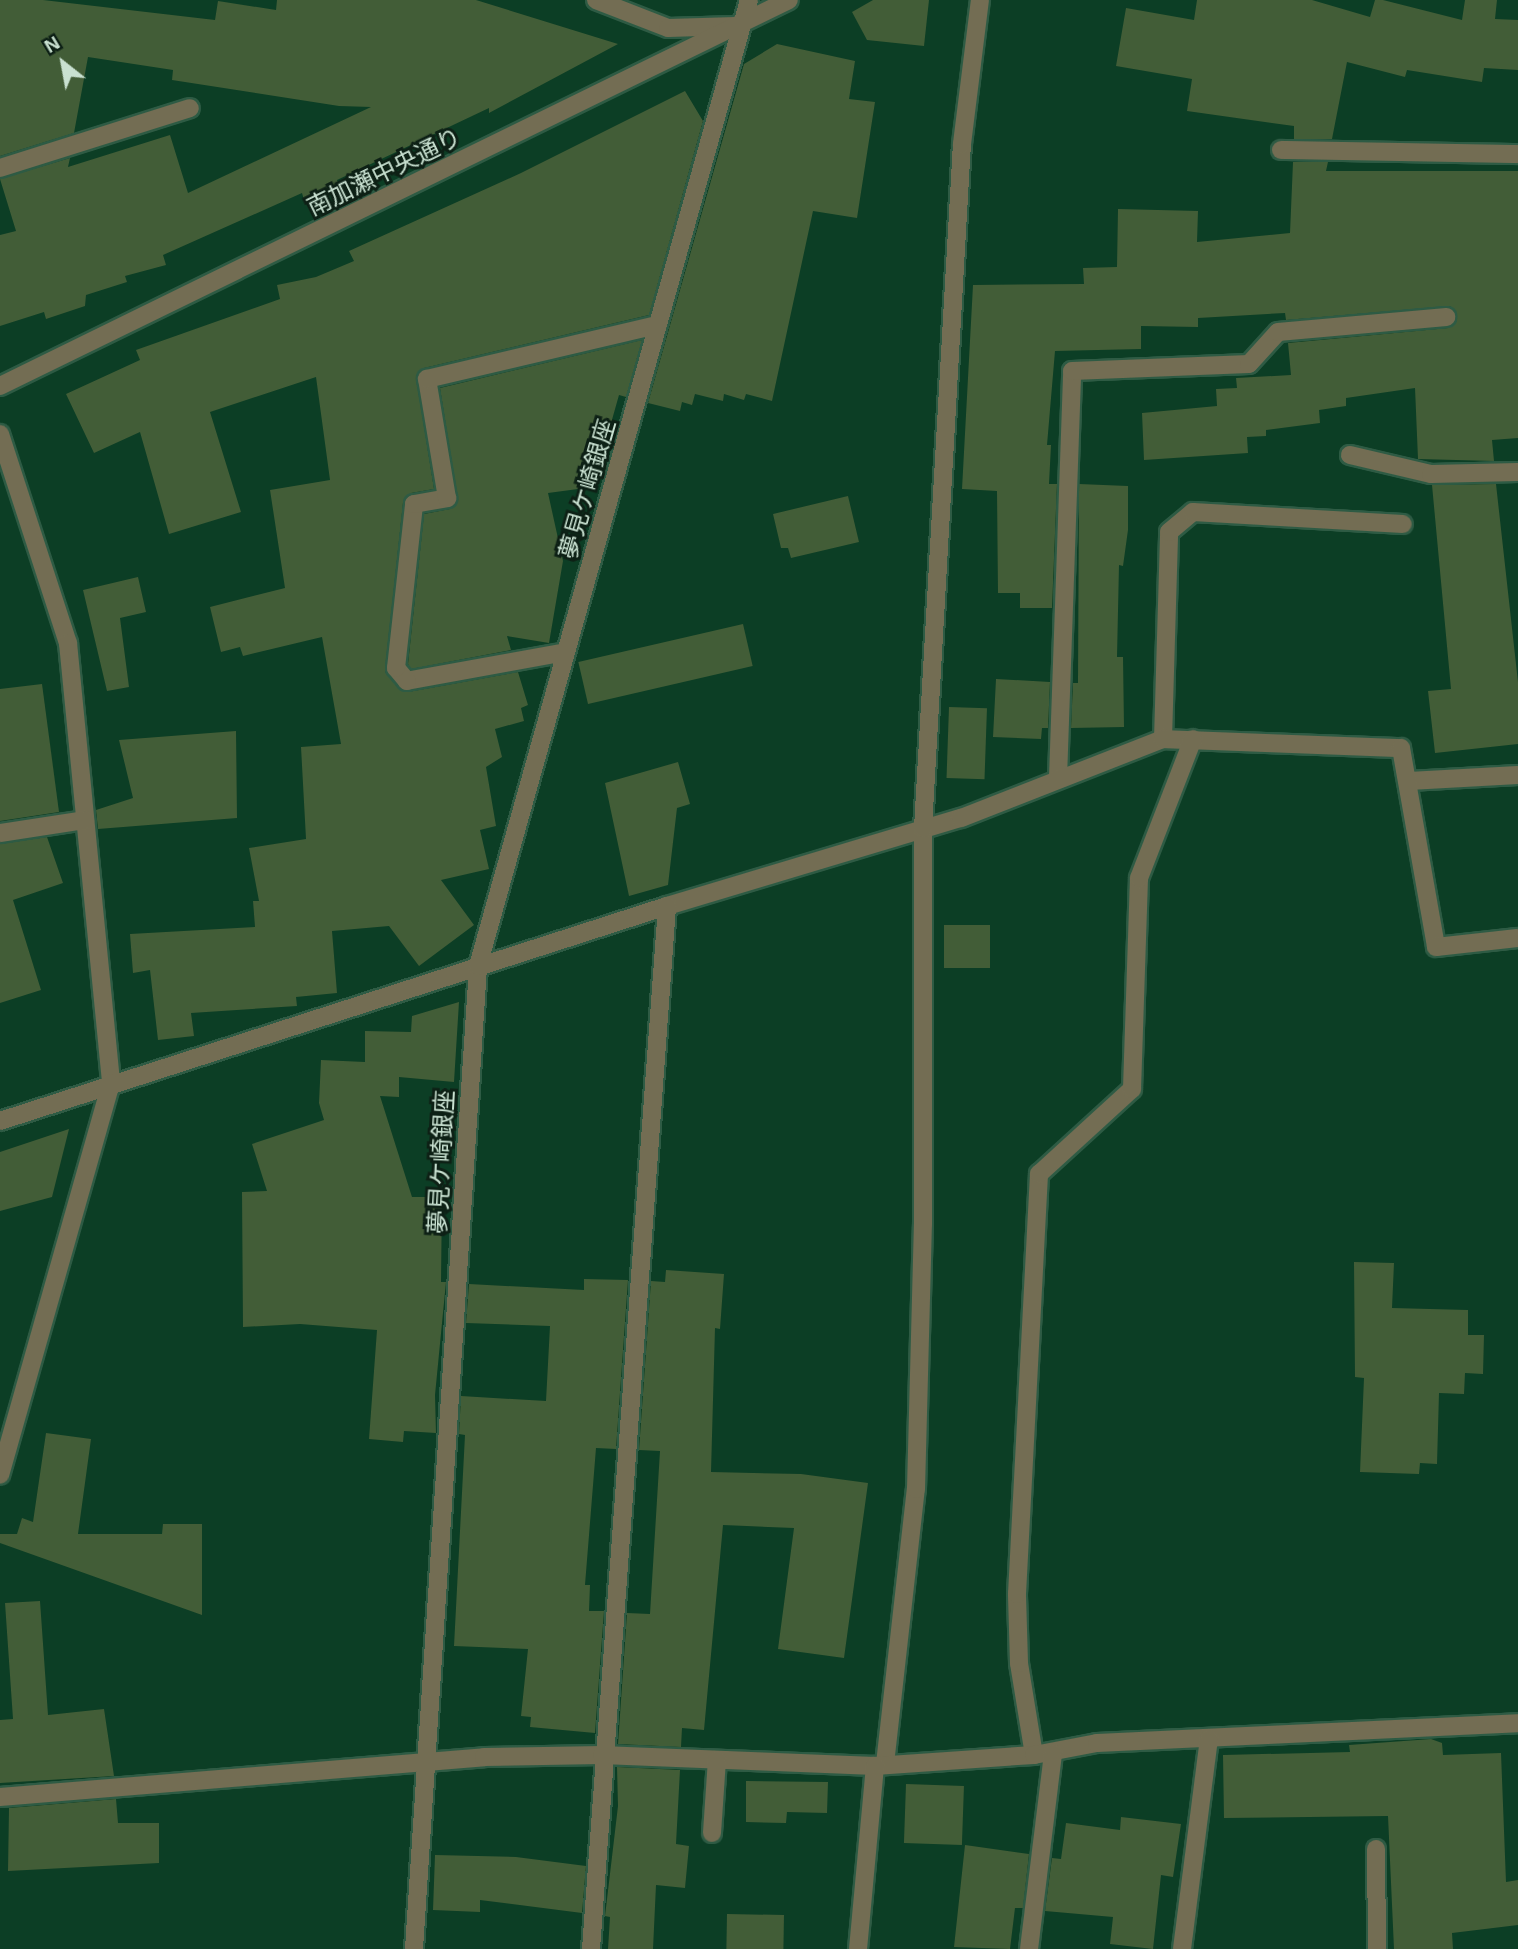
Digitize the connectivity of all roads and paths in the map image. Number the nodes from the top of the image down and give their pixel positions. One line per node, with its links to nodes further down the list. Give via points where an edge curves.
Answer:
1 (596, 0): 5 (street, via 668,28)
2 (750, 0): 5 (street, 夢見ケ崎銀座)
3 (789, 0): 5 (street, 南加瀬中央通り)
4 (980, 0): 24 (street, via 962,144)
5 (743, 26): 11 (street, 夢見ケ崎銀座); 12 (street, 南加瀬中央通り)
6 (190, 108): 9 (street)
7 (1281, 150): 8 (street)
8 (1518, 154)
9 (0, 168)
10 (1446, 317): 21 (street, via 1278,332 1249,364 1072,371)
11 (659, 325): 17 (street, 夢見ケ崎銀座); 17 (street, via 427,379 447,498 414,504 396,668 407,681)
12 (0, 386)
13 (0, 434): 23 (street, via 68,643)
14 (1350, 455): 15 (street, via 1431,474)
15 (1518, 472)
16 (1403, 524): 19 (street, via 1194,512 1169,532)
17 (566, 652): 28 (street, 夢見ケ崎銀座)
18 (1193, 738): 19 (street); 22 (street, via 1401,748); 36 (street, via 1139,878 1132,1089 1039,1174 1017,1594 1019,1663)
19 (1163, 739): 21 (street)
20 (1518, 775): 22 (street)
21 (1058, 778): 24 (street, via 961,818)
22 (1409, 781): 27 (street, via 1436,947)
23 (85, 820): 25 (street); 29 (street)
24 (923, 828): 26 (street); 39 (street, via 923,1224 916,1489)
25 (0, 833)
26 (667, 906): 28 (street); 35 (street)
27 (1518, 938)
28 (478, 966): 29 (street); 37 (street, 夢見ケ崎銀座)
29 (111, 1083): 30 (street); 31 (street)
30 (0, 1121)
31 (0, 1475)
32 (1518, 1723): 33 (street)
33 (1209, 1738): 34 (street, via 1097,1743); 47 (street)
34 (1053, 1753): 36 (street); 46 (street)
35 (602, 1755): 37 (street); 38 (street); 44 (street)
36 (1034, 1755): 39 (street)
37 (429, 1760): 40 (street); 43 (street, 夢見ケ崎銀座)
38 (717, 1760): 39 (street); 41 (street)
39 (880, 1765): 45 (street)
40 (0, 1797)
41 (712, 1833)
42 (1376, 1849): 48 (street)
43 (414, 1949)
44 (590, 1949)
45 (858, 1949)
46 (1029, 1949)
47 (1182, 1949)
48 (1377, 1949)

